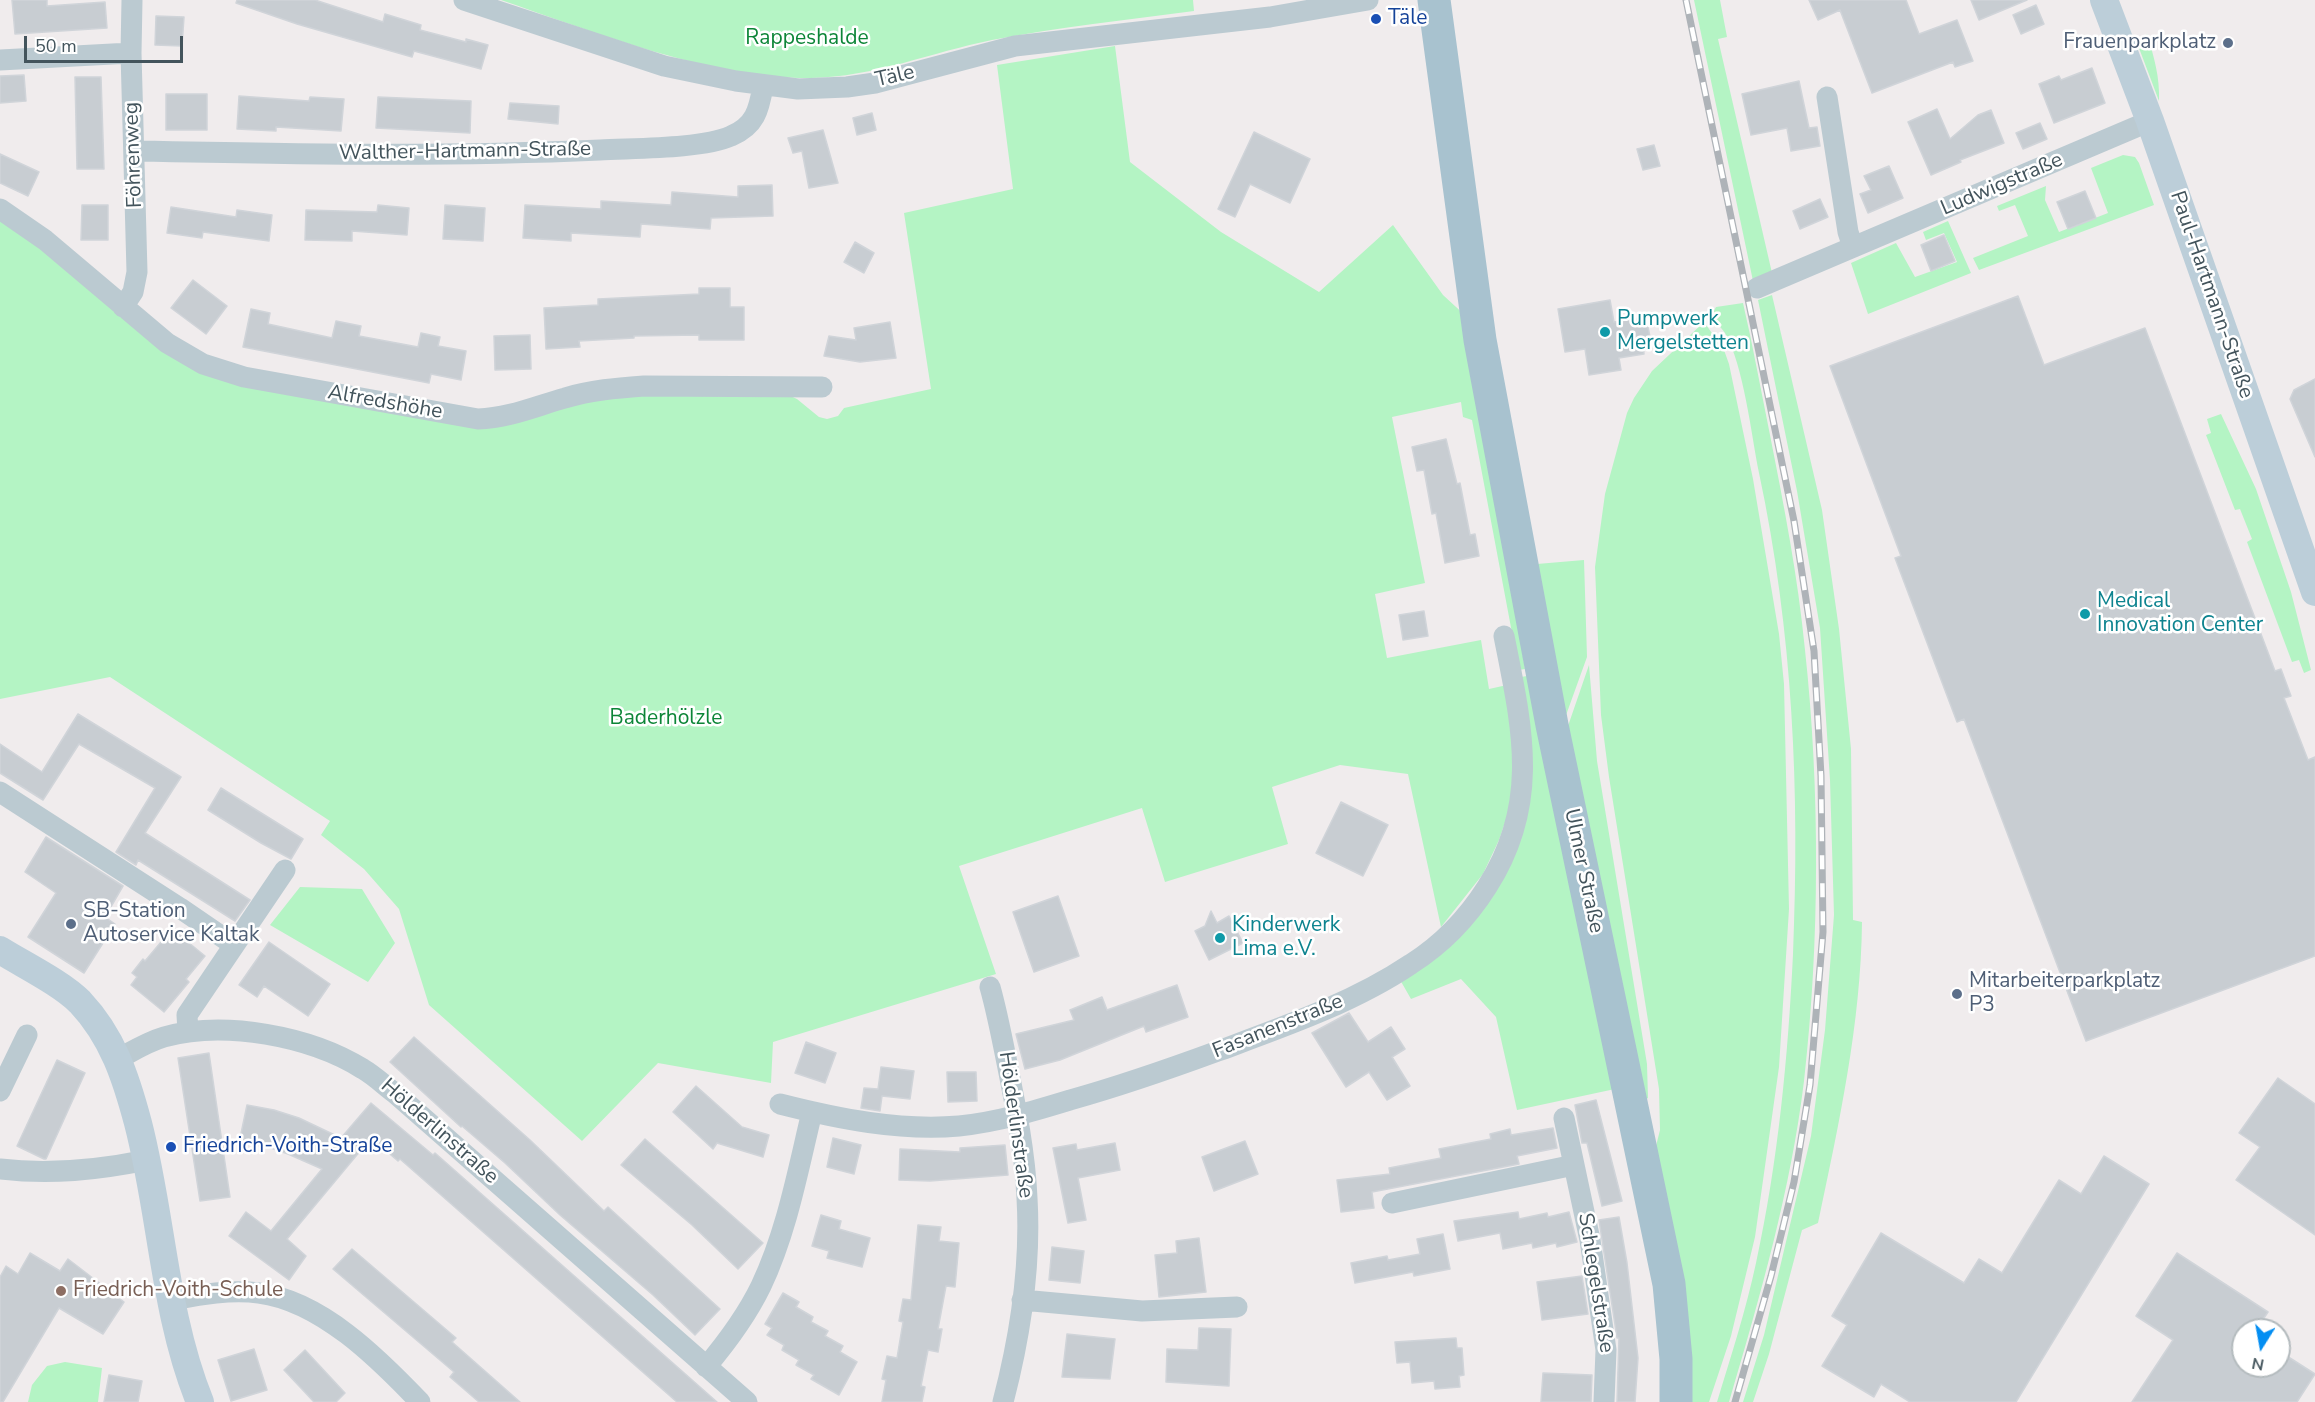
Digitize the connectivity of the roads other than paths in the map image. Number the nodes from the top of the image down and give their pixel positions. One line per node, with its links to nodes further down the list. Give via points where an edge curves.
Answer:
1 (132, 0): 6 (street, Föhrenweg)
2 (464, 0): 8 (street, Täle, via 664,66)
3 (1368, 0): 8 (street, Täle, via 1270,17 1015,46 866,84 798,89)
4 (1434, 0): 45 (main road, Ulmer Straße, via 1480,340 1546,692 1662,1243 1674,1325)
5 (2104, 0): 10 (main road, Paul-Hartmann-Straße)
6 (131, 53): 7 (street); 11 (street, Föhrenweg)
7 (0, 60)
8 (763, 86): 11 (street, Walther-Hartmann-Straße, via 759,110 747,127 730,137 695,143 473,155)
9 (1827, 97): 13 (street)
10 (2150, 121): 13 (street, Ludwigstraße); 17 (main road, Paul-Hartmann-Straße)
11 (135, 152): 15 (street, Föhrenweg, via 136,282)
12 (0, 209): 15 (street, Alfredshöhe, via 45,240)
13 (1853, 247): 14 (street, Ludwigstraße)
14 (1757, 288)
15 (123, 307): 16 (street, Alfredshöhe, via 187,356 222,371 467,418 511,415 565,398 621,388)
16 (822, 387)
17 (2315, 592)
18 (1504, 636): 30 (street, Fasanenstraße, via 1521,723 1521,792 1501,862 1456,926 1412,964 1333,1005 1175,1067)
19 (0, 792): 21 (street)
20 (285, 870): 21 (street)
21 (234, 945): 24 (street, via 187,1015)
22 (0, 950): 26 (main road, via 79,1002 103,1029)
23 (990, 987): 30 (street, Hölderlinstraße)
24 (188, 1032): 26 (street, Hölderlinstraße, via 152,1041); 39 (street, Hölderlinstraße, via 273,1036 321,1050 363,1069)
25 (27, 1035): 27 (street)
26 (118, 1059): 32 (main road)
27 (0, 1091)
28 (780, 1104): 29 (street, Fasanenstraße)
29 (812, 1112): 30 (street, Fasanenstraße, via 878,1124 935,1127); 39 (street, via 779,1240 761,1286)
30 (1018, 1116): 37 (street, Hölderlinstraße, via 1027,1201)
31 (1564, 1118): 33 (street, Schlegelstraße)
32 (147, 1160): 34 (street, via 79,1172); 36 (main road)
33 (1574, 1164): 35 (street); 44 (street, Schlegelstraße, via 1606,1350)
34 (0, 1169)
35 (1392, 1203)
36 (172, 1300): 40 (main road); 41 (street, via 235,1292 257,1292 289,1300 351,1337)
37 (1022, 1300): 38 (street, via 1142,1311); 43 (street, Hölderlinstraße)
38 (1237, 1307)
39 (706, 1367): 42 (street, Hölderlinstraße)
40 (200, 1402)
41 (420, 1402)
42 (747, 1402)
43 (1003, 1402)
44 (1604, 1402)
45 (1676, 1402)

